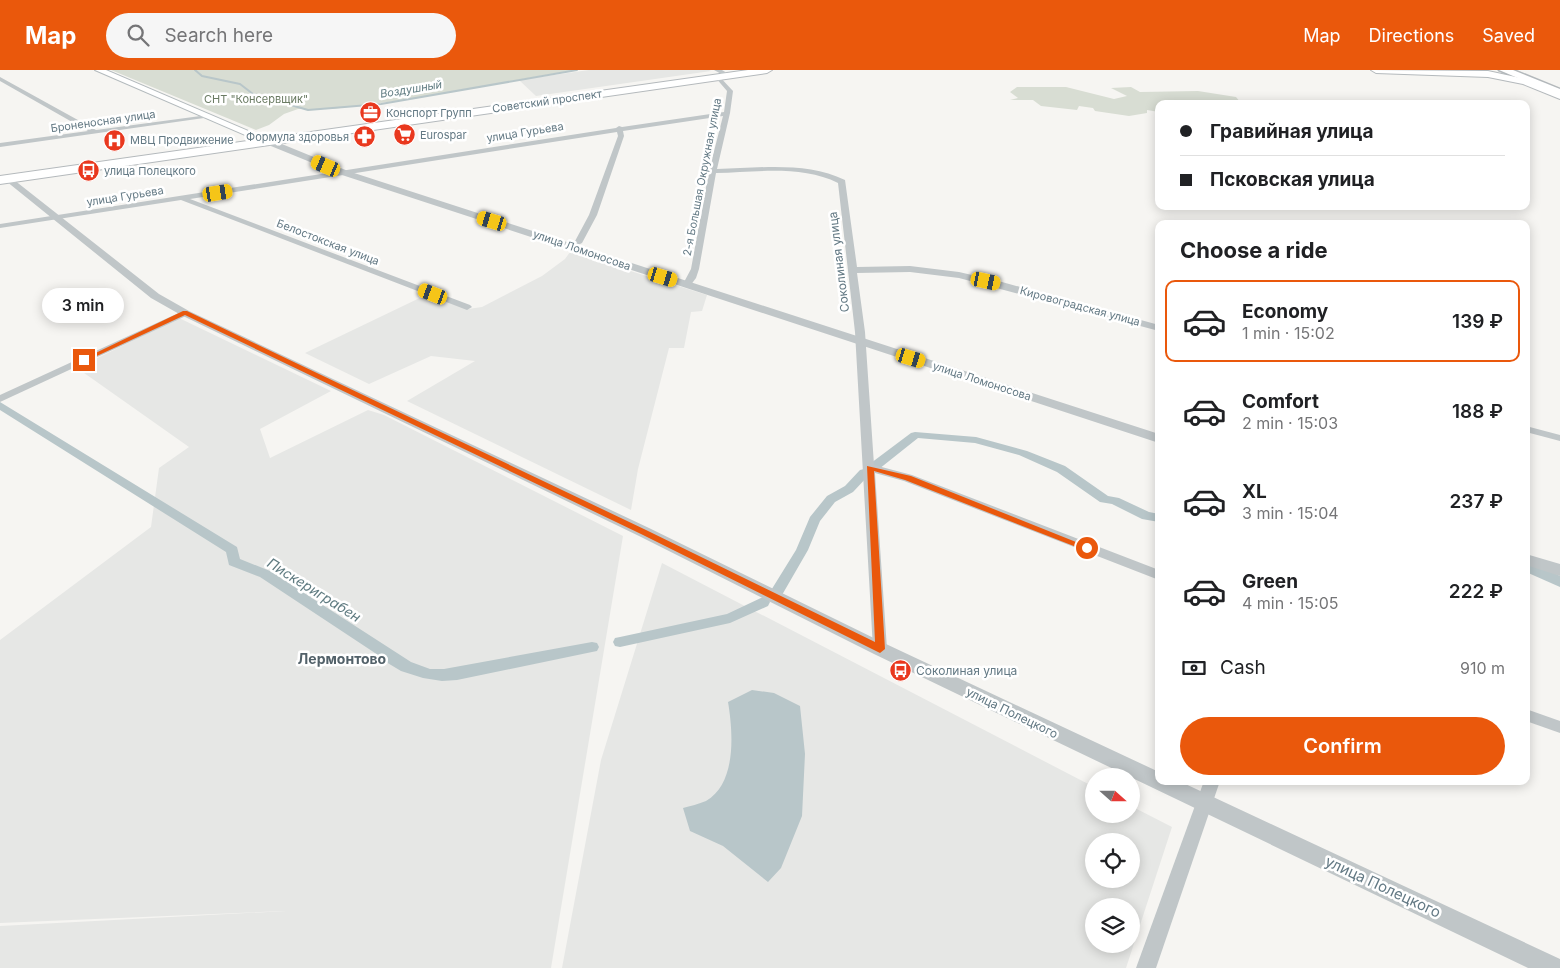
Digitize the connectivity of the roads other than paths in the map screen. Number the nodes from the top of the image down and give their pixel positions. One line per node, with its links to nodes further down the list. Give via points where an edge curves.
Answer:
1 (99, 70): 13 (main road, улица Ломоносова)
2 (767, 70): 8 (main road, Советский проспект)
3 (1376, 70): 11 (main road, via 1488,74)
4 (1394, 70): 5 (main road)
5 (1425, 70)
6 (1504, 70): 11 (highway)
7 (1518, 70): 10 (highway)
8 (721, 74): 12 (street, 2-я Большая Окружная улица, via 730,91); 16 (main road, Советский проспект)
9 (0, 79): 15 (street)
10 (1560, 87)
11 (1560, 94)
12 (727, 113): 14 (street, улица Гурьева); 18 (street, 2-я Большая Окружная улица)
13 (208, 117): 15 (street, Броненосная улица); 16 (main road, улица Ломоносова)
14 (619, 128): 19 (street, улица Гурьева); 24 (street, via 621,136 593,215)
15 (95, 132): 17 (street, Броненосная улица)
16 (270, 142): 19 (street, улица Ломоносова); 20 (main road, Советский проспект)
17 (0, 145)
18 (712, 171): 25 (street, Соколиная улица, via 810,171 842,182); 26 (street, 2-я Большая Окружная улица, via 695,269)
19 (345, 173): 21 (street, улица Гурьева); 26 (street, улица Ломоносова)
20 (3, 177): 22 (street, улица Полецкого)
21 (182, 198): 22 (street, улица Гурьева); 27 (street, Белостокская улица)
22 (58, 217): 23 (street, улица Гурьева); 28 (street, улица Полецкого, via 155,296)
23 (0, 226)
24 (578, 243)
25 (852, 270): 29 (street, Кировоградская улица, via 910,269 959,275); 30 (street, Соколиная улица)
26 (687, 284): 30 (street, улица Ломоносова)
27 (467, 307)
28 (185, 313): 31 (street); 39 (street, улица Полецкого, via 644,532)
29 (1155, 327)
30 (860, 342): 33 (street, улица Ломоносова); 35 (street, Соколиная улица)
31 (0, 400)
32 (1530, 430): 34 (street)
33 (1155, 438)
34 (1560, 438)
35 (870, 468): 38 (street, via 908,478); 39 (street, Соколиная улица)
36 (1530, 560): 37 (street)
37 (1560, 570)
38 (1155, 573)
39 (880, 649): 42 (street, улица Полецкого)
40 (1530, 716): 41 (street)
41 (1560, 727)
42 (1155, 779)
43 (1168, 785): 45 (street, улица Полецкого)
44 (1210, 785): 45 (street)
45 (1204, 802): 46 (street); 47 (street, улица Полецкого)
46 (1146, 968)
47 (1553, 968)

